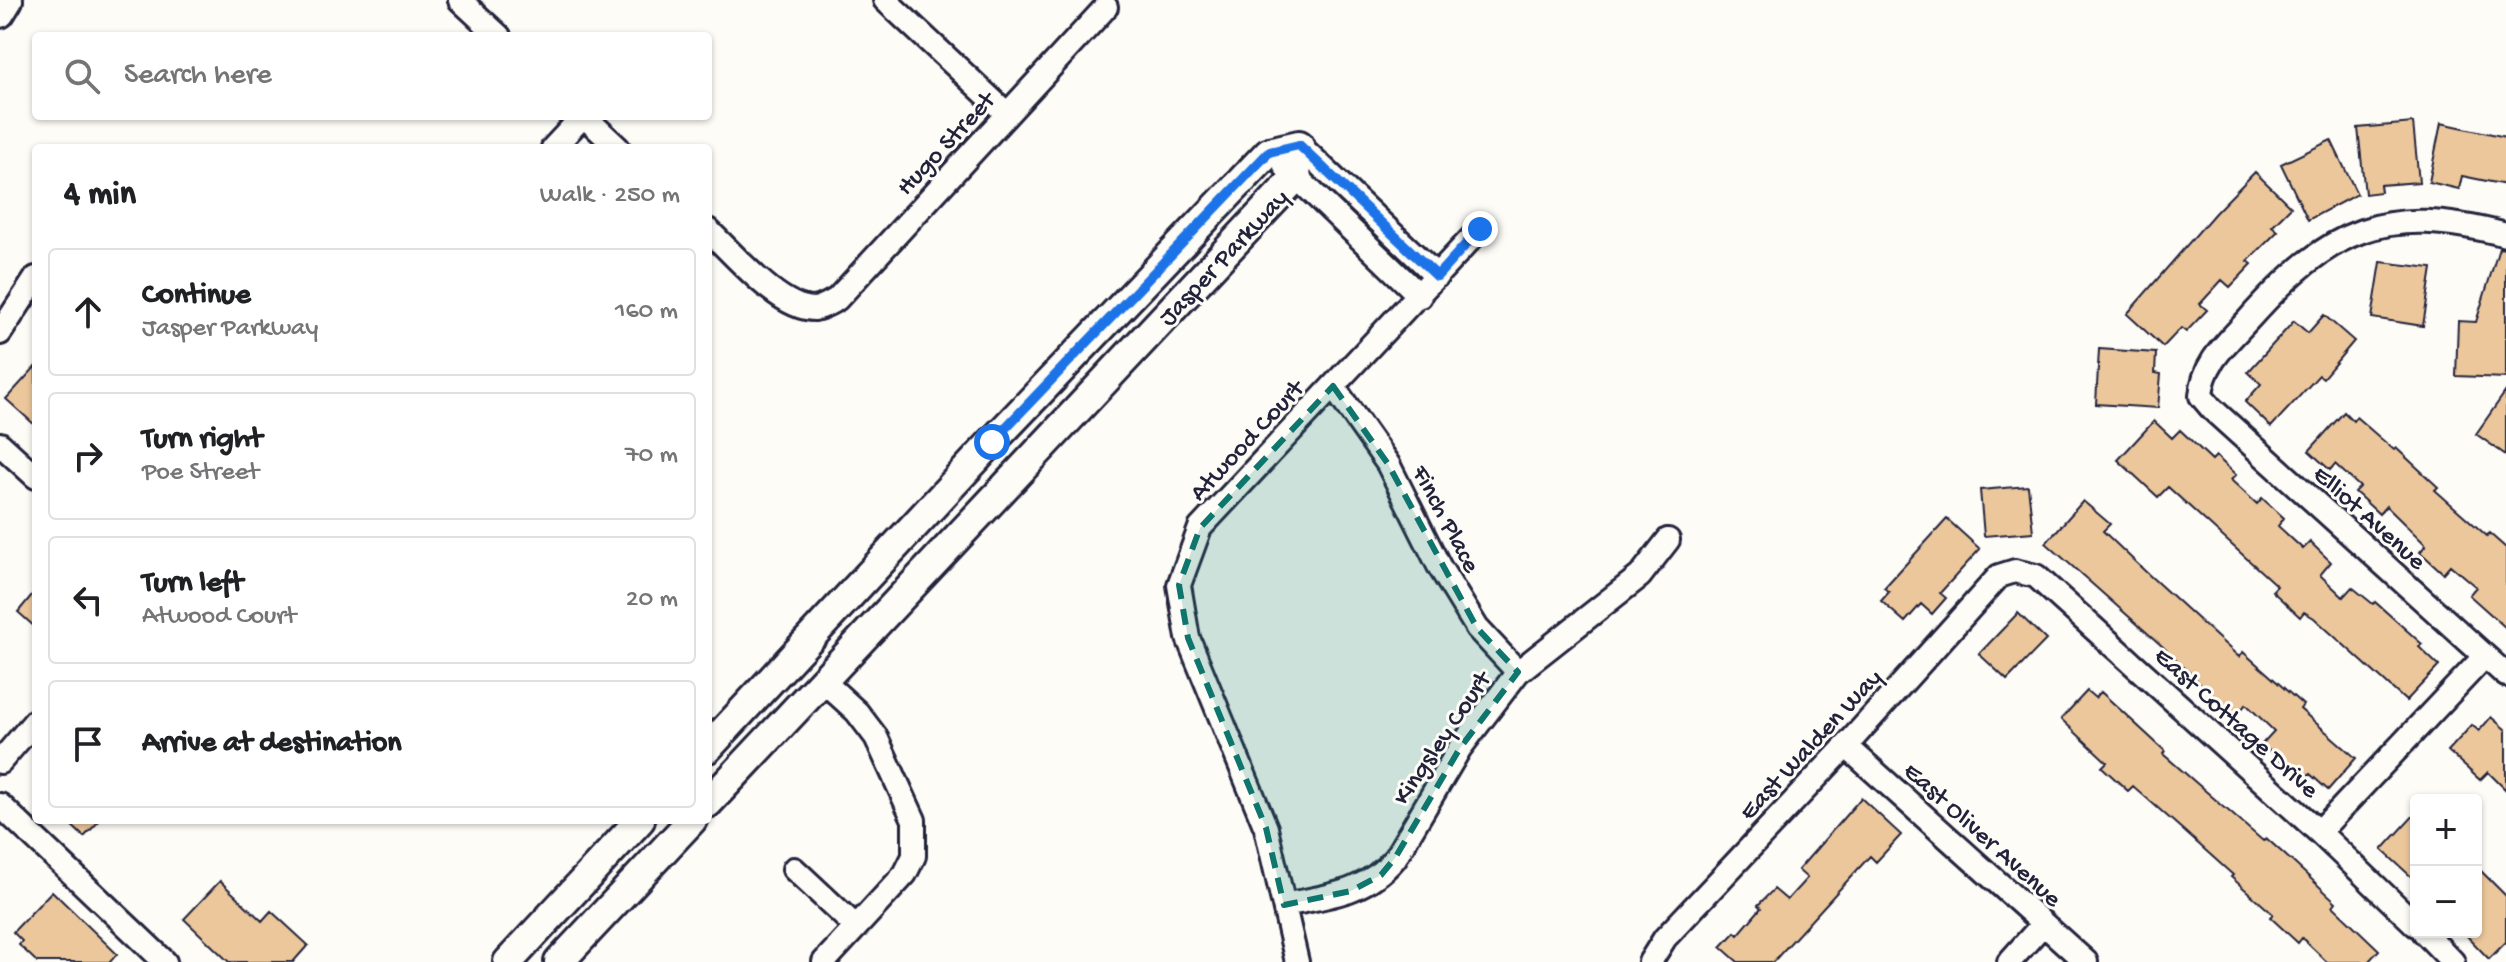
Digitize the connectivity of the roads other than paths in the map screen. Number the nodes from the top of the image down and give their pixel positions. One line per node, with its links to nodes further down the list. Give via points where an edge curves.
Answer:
1 (8, 0): 5 (street)
2 (460, 0): 6 (street)
3 (885, 0): 7 (street)
4 (1106, 7): 7 (street, Hugo Street)
5 (0, 13)
6 (495, 32)
7 (1007, 114): 16 (street, Hugo Street, via 837,299 818,309 782,298)
8 (579, 120): 10 (street)
9 (587, 120): 11 (street)
10 (557, 144)
11 (614, 144)
12 (1299, 145): 13 (street, Jasper Parkway); 14 (street, Jasper Parkway); 18 (street)
13 (1269, 152): 14 (street); 32 (street, Jasper Parkway)
14 (1296, 177): 20 (street); 30 (street, Jasper Parkway)
15 (1480, 229): 18 (street, Atwood Court)
16 (712, 234)
17 (2506, 235): 27 (street, Elliot Avenue, via 2421,220 2335,241 2276,288 2215,356 2202,378 2201,396)
18 (1437, 276): 20 (street, Atwood Court)
19 (32, 284): 21 (street)
20 (1420, 296): 22 (street, Atwood Court)
21 (0, 333)
22 (1333, 386): 28 (street, Finch Place, via 1388,464 1477,628); 41 (street, Atwood Court, via 1200,528 1179,585 1188,638 1266,828)
23 (0, 444): 24 (street)
24 (32, 473)
25 (1668, 540): 28 (street, Kingsley Court, via 1640,576)
26 (2015, 571): 33 (street, East Walden Way, via 1999,576); 39 (street, East Cottage Drive, via 2036,576)
27 (2485, 656): 29 (street, Elliot Avenue); 39 (street)
28 (1518, 672): 41 (street, Kingsley Court, via 1460,748 1381,875 1351,891)
29 (2506, 675)
30 (822, 680): 35 (street, Jasper Parkway); 44 (street, via 876,737 914,820 914,856 905,874)
31 (32, 725): 34 (street)
32 (712, 744)
33 (1846, 746): 43 (street, East Oliver Avenue); 51 (street, East Walden Way, via 1665,938)
34 (0, 762)
35 (712, 799)
36 (0, 805): 46 (street)
37 (636, 824): 47 (street)
38 (688, 824): 48 (street)
39 (2319, 832): 42 (street, East Cottage Drive)
40 (794, 869): 44 (street)
41 (1284, 905): 50 (street, Atwood Court)
42 (2410, 919)
43 (2043, 924): 52 (street); 53 (street, East Oliver Avenue)
44 (856, 927): 49 (street)
45 (2430, 938): 54 (street)
46 (165, 962)
47 (508, 962)
48 (559, 962)
49 (824, 962)
50 (1297, 962)
51 (1650, 962)
52 (2009, 962)
53 (2086, 962)
54 (2453, 962)

